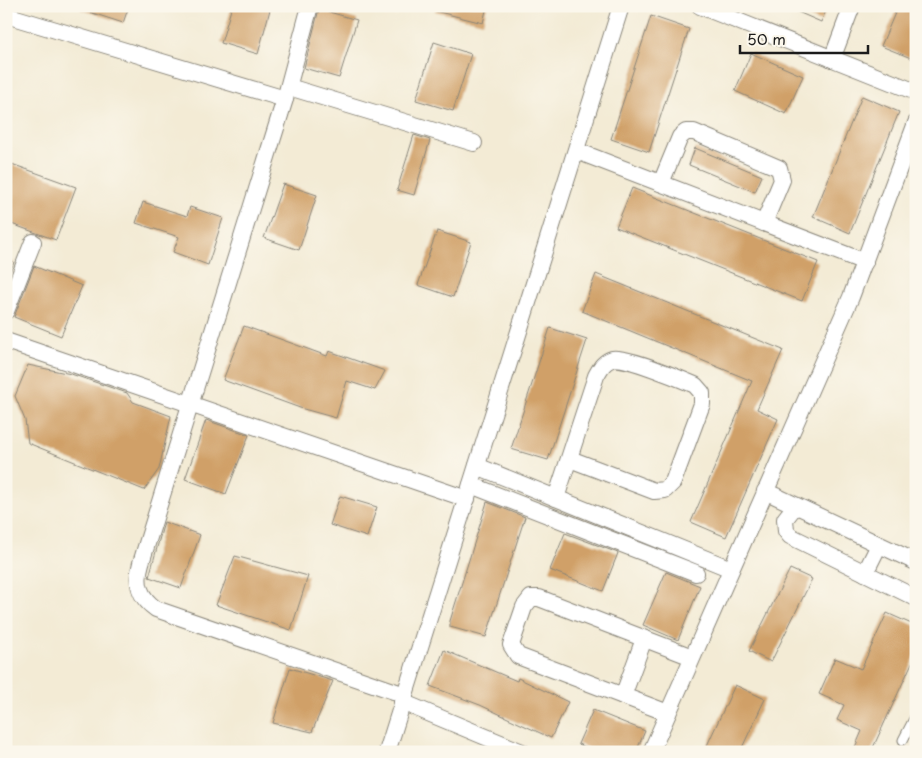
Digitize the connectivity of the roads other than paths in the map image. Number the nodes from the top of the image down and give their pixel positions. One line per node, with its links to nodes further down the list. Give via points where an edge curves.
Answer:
1 (310, 6): 9 (street)
2 (621, 6): 12 (street)
3 (700, 6): 5 (street)
4 (852, 6): 7 (street)
5 (724, 11): 7 (street)
6 (6, 15): 9 (street)
7 (832, 59): 8 (street)
8 (916, 92)
9 (287, 93): 11 (street); 19 (street)
10 (916, 123): 16 (street)
11 (474, 143)
12 (577, 151): 13 (street); 21 (street)
13 (661, 183): 14 (street); 14 (street, via 680,137 686,132 694,132 780,168 782,180)
14 (764, 223): 16 (street)
15 (33, 242): 17 (street)
16 (865, 262): 22 (street)
17 (6, 311)
18 (6, 341): 19 (street)
19 (190, 404): 23 (street); 35 (street, via 138,573 137,584 141,594 156,608)
20 (570, 459): 20 (street, via 596,376 612,359 620,358 690,383 702,393 702,404 673,482 665,490 654,491); 24 (street)
21 (477, 466): 23 (street); 24 (street)
22 (765, 491): 25 (street); 28 (street)
23 (469, 492): 29 (street); 35 (street)
24 (556, 498): 28 (street)
25 (798, 507): 26 (street); 30 (street, via 785,519 790,536)
26 (879, 545): 27 (street); 30 (street)
27 (916, 562)
28 (731, 570): 33 (street)
29 (696, 573)
30 (865, 573): 31 (street)
31 (916, 598)
32 (644, 639): 33 (street); 34 (street); 34 (street, via 539,598 531,598 524,607 511,645 514,654)
33 (692, 657): 36 (street)
34 (624, 696): 36 (street)
35 (404, 699): 39 (street); 40 (street)
36 (668, 713): 41 (street)
37 (916, 715): 38 (lane)
38 (903, 740)
39 (387, 752)
40 (522, 752)
41 (651, 752)

